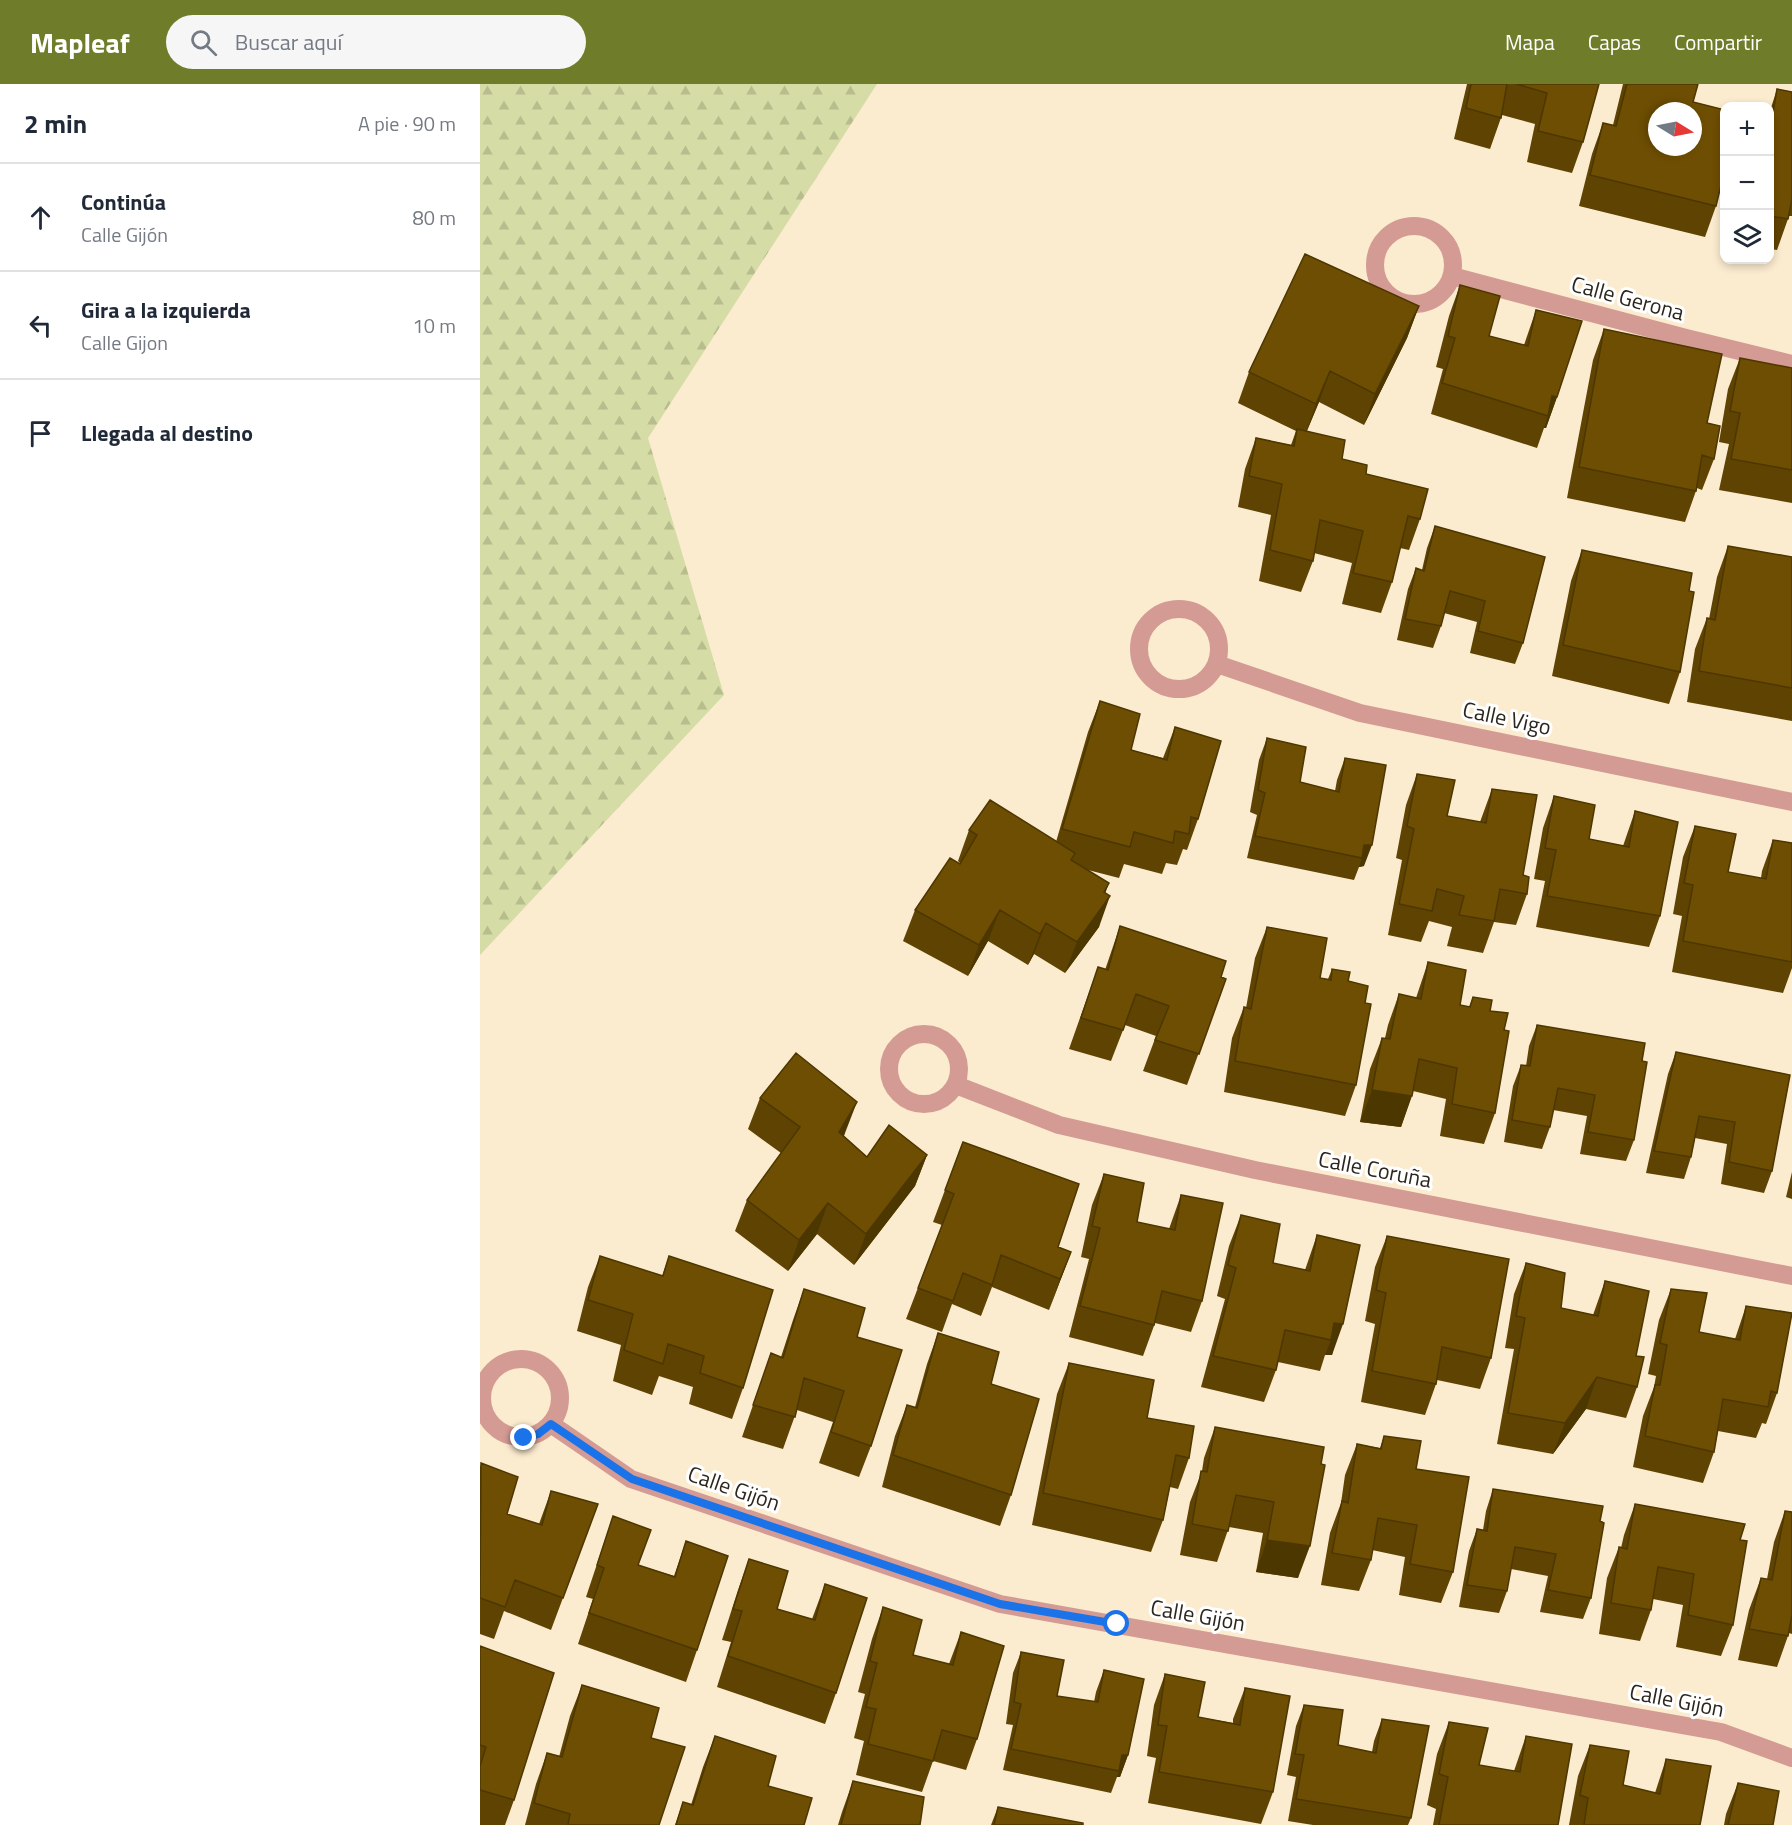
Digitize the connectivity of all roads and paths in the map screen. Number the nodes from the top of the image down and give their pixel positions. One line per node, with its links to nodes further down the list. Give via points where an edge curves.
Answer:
1 (1452, 276): 1 (street, via 1454,261 1449,246 1439,234 1425,227 1410,225 1396,230 1376,253 1375,269 1380,284 1403,303 1433,300); 2 (street, Calle Gerona)
2 (1792, 364)
3 (1217, 664): 3 (street, via 1216,633 1208,620 1195,612 1179,608 1163,611 1142,634 1138,649 1141,665 1150,678 1164,687 1195,687); 4 (street, Calle Vigo, via 1359,713)
4 (1792, 802)
5 (956, 1085): 6 (street, Calle Coruña, via 1059,1125 1255,1170)
6 (1792, 1276)
7 (551, 1424): 7 (street, via 559,1411 561,1395 548,1368 534,1360 518,1358 503,1362 491,1372 481,1401 495,1428 508,1436 524,1438); 8 (street, Calle Gijón, via 632,1479 1000,1604 1721,1732)
8 (1792, 1758)

